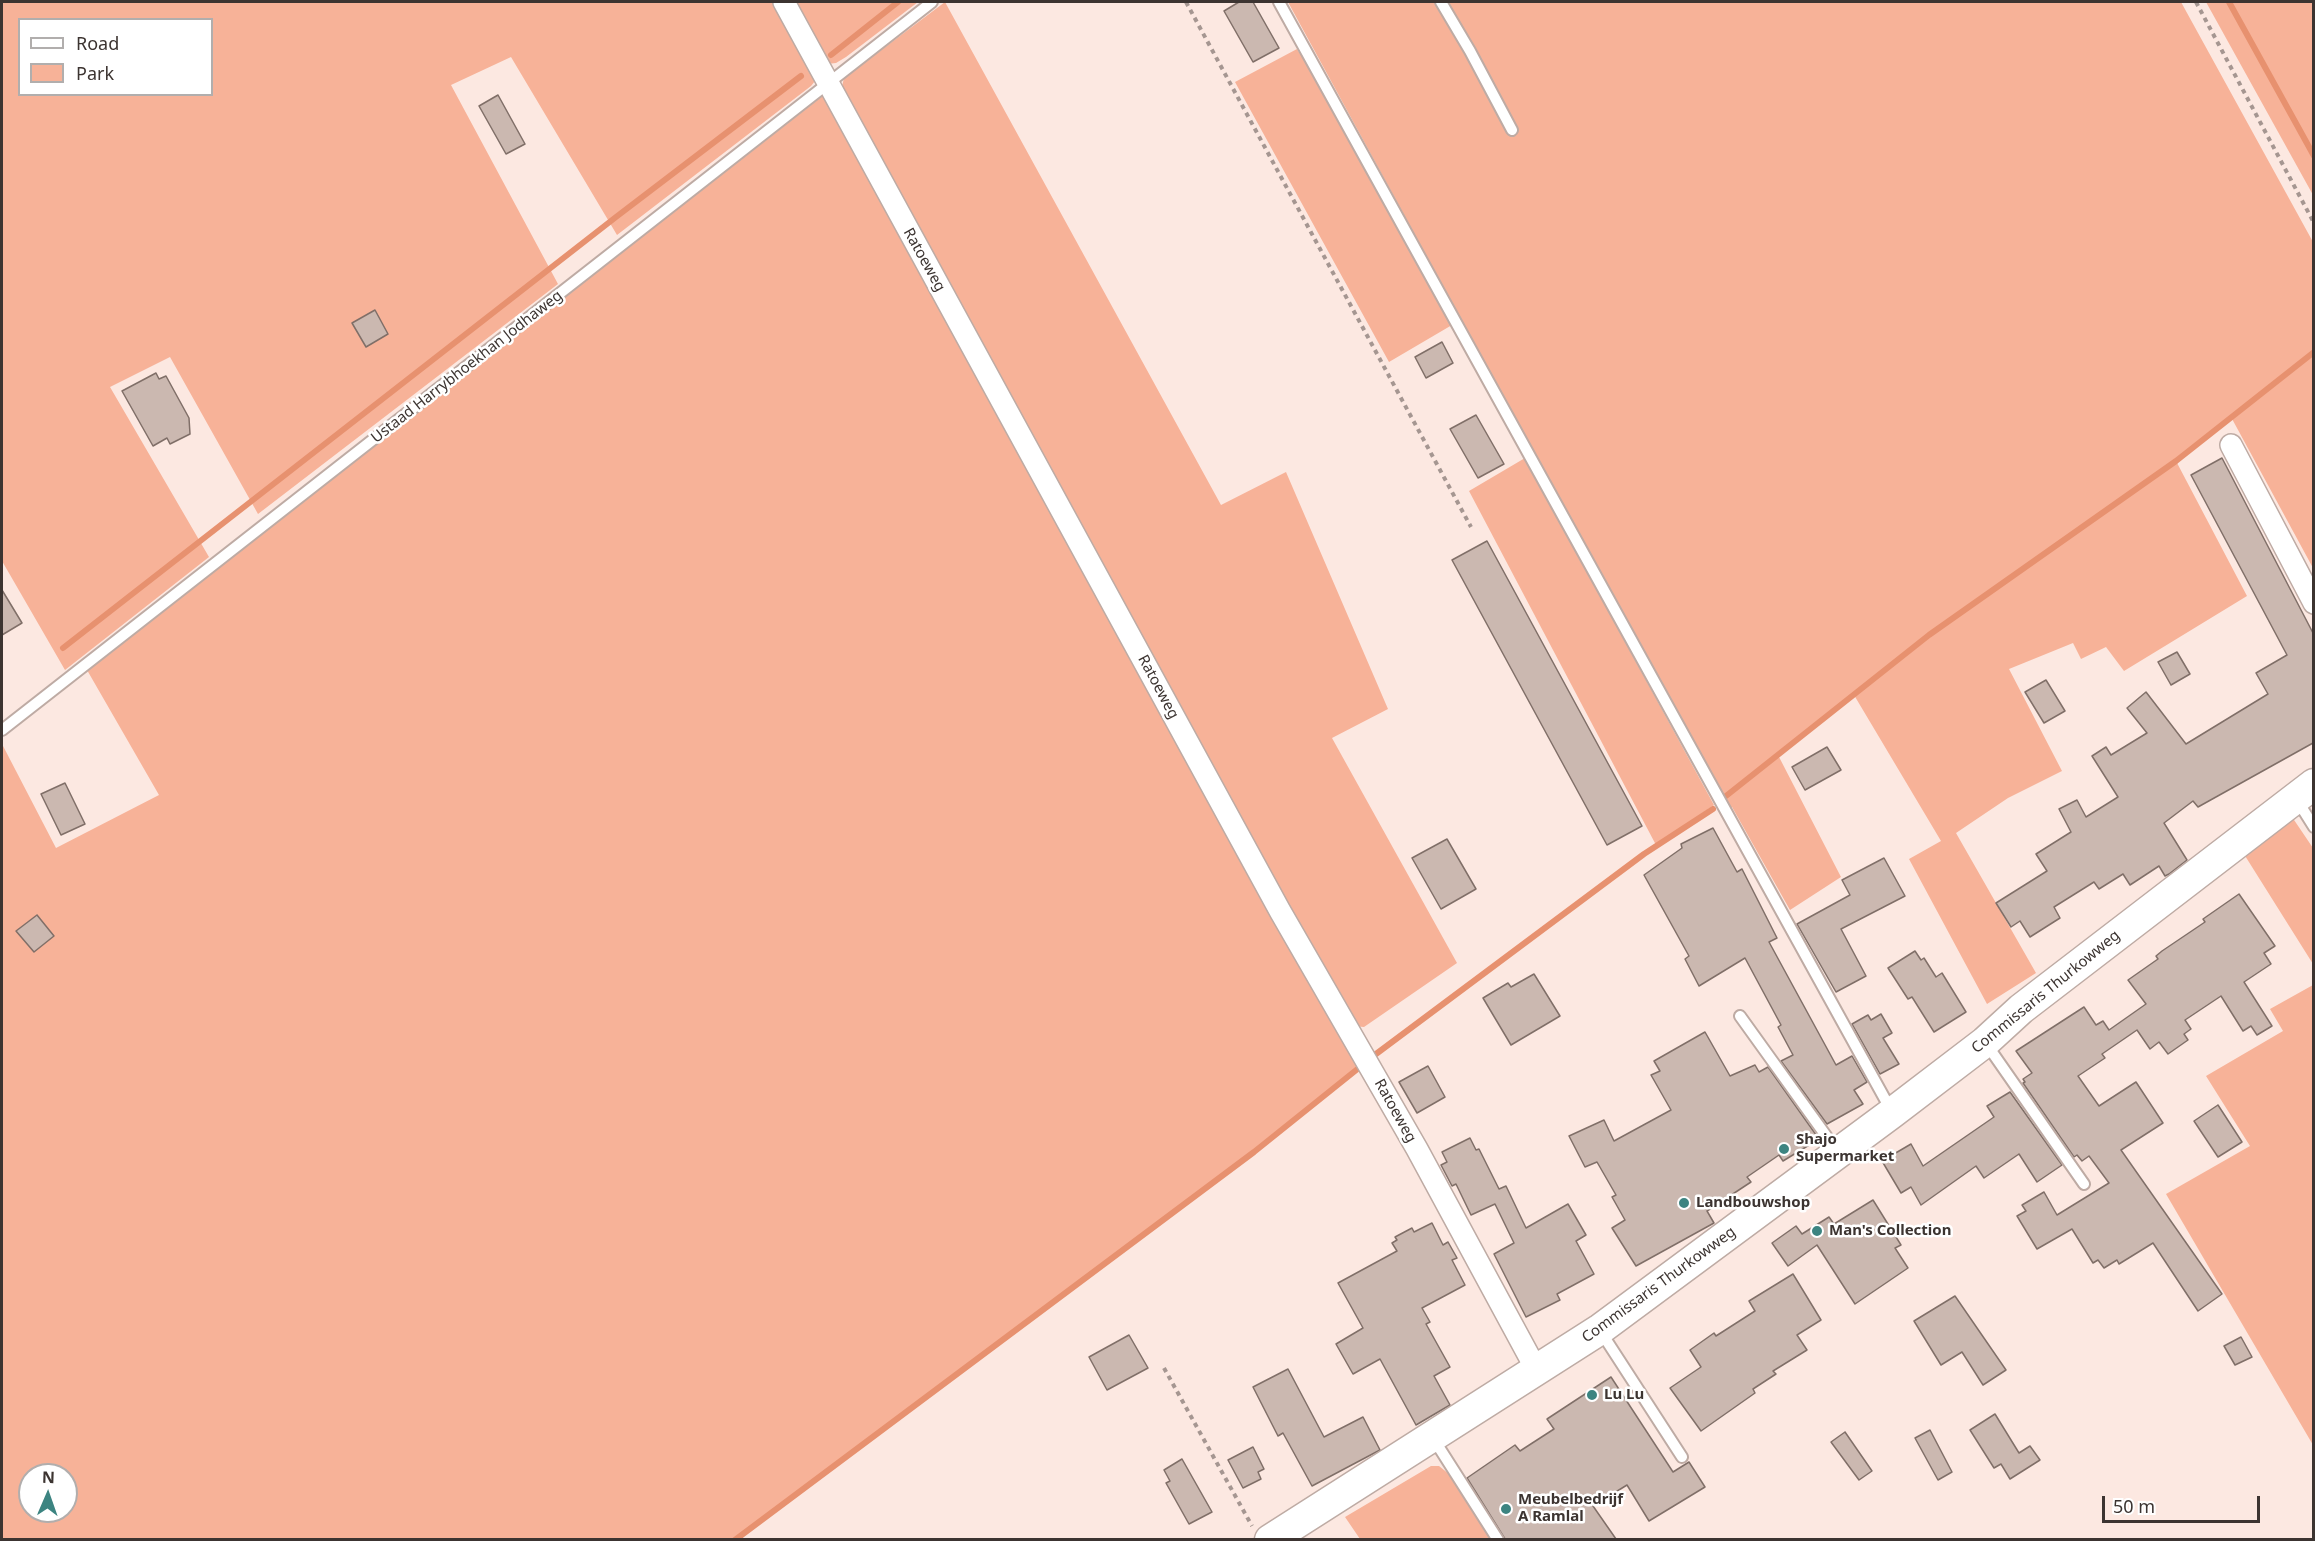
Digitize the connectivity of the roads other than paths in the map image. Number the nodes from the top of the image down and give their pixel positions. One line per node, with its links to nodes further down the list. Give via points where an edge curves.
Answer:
1 (784, 2): 5 (street, Ratoeweg)
2 (932, 2): 5 (lane, Ustaad Harrybhoekhan Jodhaweg)
3 (1280, 2): 14 (lane)
4 (1441, 2): 6 (lane)
5 (828, 85): 9 (lane, Ustaad Harrybhoekhan Jodhaweg); 18 (street, Ratoeweg, via 1280,911)
6 (1512, 130)
7 (2231, 445): 8 (street)
8 (2313, 603)
9 (2, 730)
10 (2305, 790): 11 (lane); 13 (main road, Commissaris Thurkowweg)
11 (2313, 827)
12 (1740, 1016): 15 (lane)
13 (1985, 1042): 14 (main road, Commissaris Thurkowweg); 16 (lane)
14 (1892, 1113): 15 (main road, Commissaris Thurkowweg)
15 (1838, 1152): 17 (main road, Commissaris Thurkowweg)
16 (2084, 1184)
17 (1599, 1330): 18 (main road, Commissaris Thurkowweg); 20 (lane)
18 (1536, 1369): 19 (main road, Commissaris Thurkowweg)
19 (1433, 1438): 21 (main road, Commissaris Thurkowweg); 22 (lane)
20 (1682, 1457)
21 (1262, 1535)
22 (1498, 1539)

